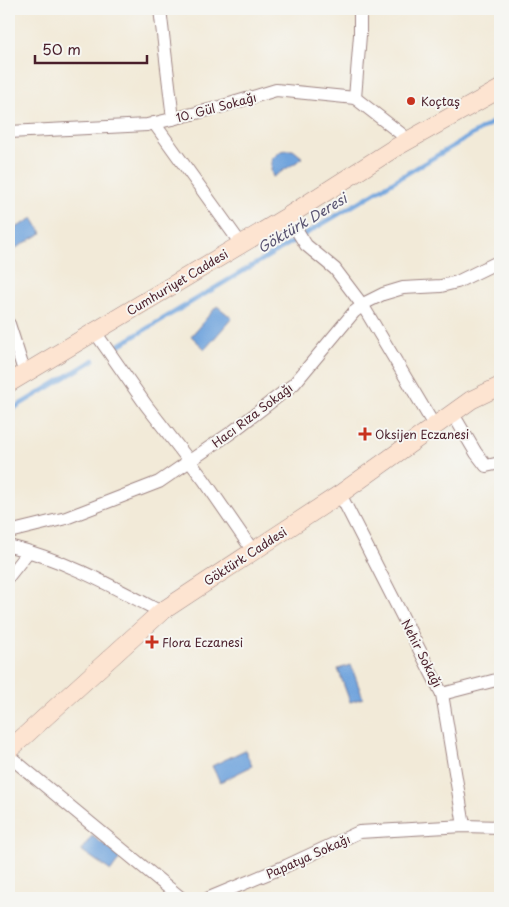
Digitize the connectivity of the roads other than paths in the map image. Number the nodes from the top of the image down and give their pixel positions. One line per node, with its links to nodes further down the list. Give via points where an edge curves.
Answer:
1 (160, 9): 5 (street)
2 (360, 9): 4 (street)
3 (500, 89): 8 (main road, Cumhuriyet Caddesi)
4 (355, 98): 5 (street, 10. Gül Sokağı, via 276,90); 8 (street)
5 (174, 119): 6 (street, 10. Gül Sokağı)
6 (154, 123): 7 (street, 10. Gül Sokağı); 10 (street)
7 (9, 132)
8 (409, 140): 9 (main road, Cumhuriyet Caddesi)
9 (292, 224): 10 (main road, Cumhuriyet Caddesi); 12 (street, via 306,245 335,269)
10 (241, 244): 14 (main road, Cumhuriyet Caddesi)
11 (500, 262): 12 (street, Hacı Rıza Sokağı, via 457,282 403,288 383,294)
12 (363, 306): 19 (street); 20 (street, Hacı Rıza Sokağı, via 354,312 294,384)
13 (9, 324): 15 (street)
14 (95, 332): 15 (main road, Cumhuriyet Caddesi); 20 (street)
15 (25, 374): 16 (main road, Cumhuriyet Caddesi)
16 (9, 383)
17 (500, 386): 18 (main road, Göktürk Caddesi)
18 (453, 414): 19 (main road, Göktürk Caddesi); 21 (street, via 486,466)
19 (435, 427): 22 (main road, Göktürk Caddesi)
20 (190, 461): 23 (street, Hacı Rıza Sokağı, via 159,482 129,495 66,518); 25 (street)
21 (500, 463)
22 (340, 494): 25 (main road, Göktürk Caddesi); 30 (street, Nehir Sokağı)
23 (9, 532)
24 (9, 546): 26 (street)
25 (253, 551): 28 (main road, Göktürk Caddesi)
26 (28, 552): 27 (street); 28 (street, via 93,575)
27 (9, 576)
28 (161, 612): 31 (main road, Göktürk Caddesi)
29 (500, 678): 30 (street)
30 (442, 694): 33 (street, Nehir Sokağı)
31 (9, 750)
32 (9, 756): 35 (street)
33 (464, 826): 34 (street, Papatya Sokağı); 36 (street, Papatya Sokağı, via 360,832)
34 (500, 827)
35 (181, 898)
36 (209, 898)

